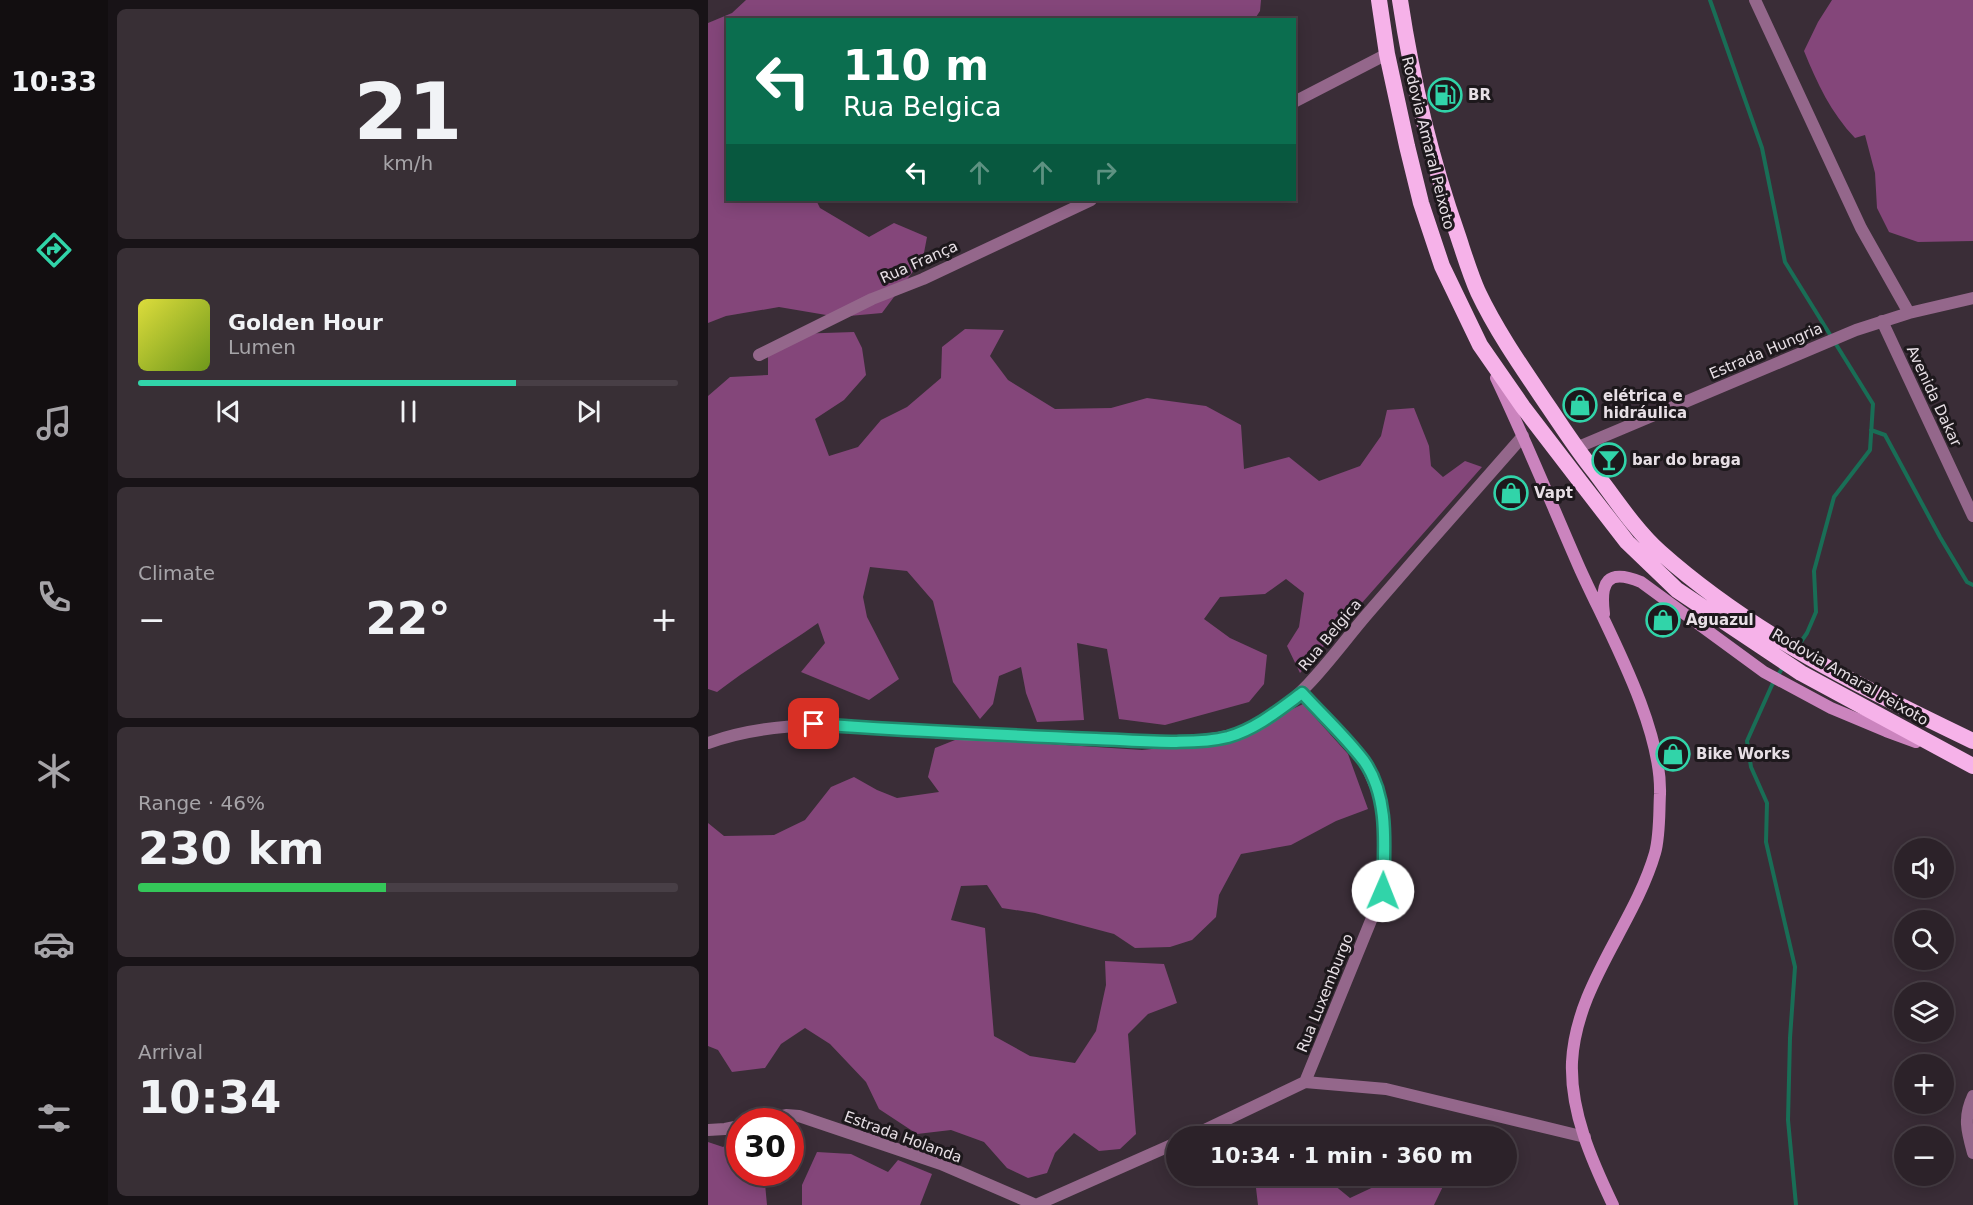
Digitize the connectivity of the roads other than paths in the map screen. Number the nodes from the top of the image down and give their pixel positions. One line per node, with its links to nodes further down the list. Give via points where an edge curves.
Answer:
1 (1379, 0): 4 (highway, Rodovia Amaral Peixoto)
2 (1400, 0): 13 (highway, Rodovia Amaral Peixoto, via 1434,164 1477,290 1502,337)
3 (1755, 0): 8 (street, via 1861,228)
4 (1387, 54): 5 (street); 10 (highway, Rodovia Amaral Peixoto, via 1421,203 1442,266)
5 (1296, 101)
6 (1089, 201): 11 (street, Rua França)
7 (1973, 298): 8 (street, Estrada Hungria)
8 (1909, 314): 9 (street, Estrada Hungria)
9 (1882, 321): 13 (street, Estrada Hungria); 14 (street, Avenida Dakar)
10 (1480, 345): 12 (main road); 16 (highway, Rodovia Amaral Peixoto, via 1627,542 1677,590)
11 (759, 355)
12 (1522, 436): 15 (main road); 18 (street, Rua Belgica)
13 (1576, 448): 16 (highway, Rodovia Amaral Peixoto, via 1657,550)
14 (1973, 516)
15 (1605, 624): 21 (main road, via 1605,584 1613,578 1634,579 1789,686 1886,731); 29 (main road, via 1650,732 1660,792 1656,850 1648,874 1592,986 1576,1038 1572,1064 1575,1101)
16 (1783, 652): 17 (highway, Rodovia Amaral Peixoto)
17 (1805, 665): 19 (highway, Rodovia Amaral Peixoto); 21 (highway, Rodovia Amaral Peixoto)
18 (1302, 693): 20 (street, Rua Belgica, via 1263,722 1228,737 1205,740 972,735 814,724 760,730); 23 (street, Rua Luxemburgo, via 1365,762 1383,811 1384,853 1383,891)
19 (1973, 741)
20 (708, 743)
21 (1947, 752): 22 (highway, Rodovia Amaral Peixoto)
22 (1973, 766)
23 (1305, 1082): 26 (street); 29 (street, via 1386,1089)
24 (1973, 1096): 31 (street, via 1966,1113)
25 (804, 1118): 32 (street, Estrada Holanda, via 940,1164)
26 (1213, 1126)
27 (726, 1129): 28 (street)
28 (708, 1130)
29 (1585, 1137): 33 (main road)
30 (1166, 1147): 32 (street)
31 (1973, 1153)
32 (1036, 1205)
33 (1612, 1205)

